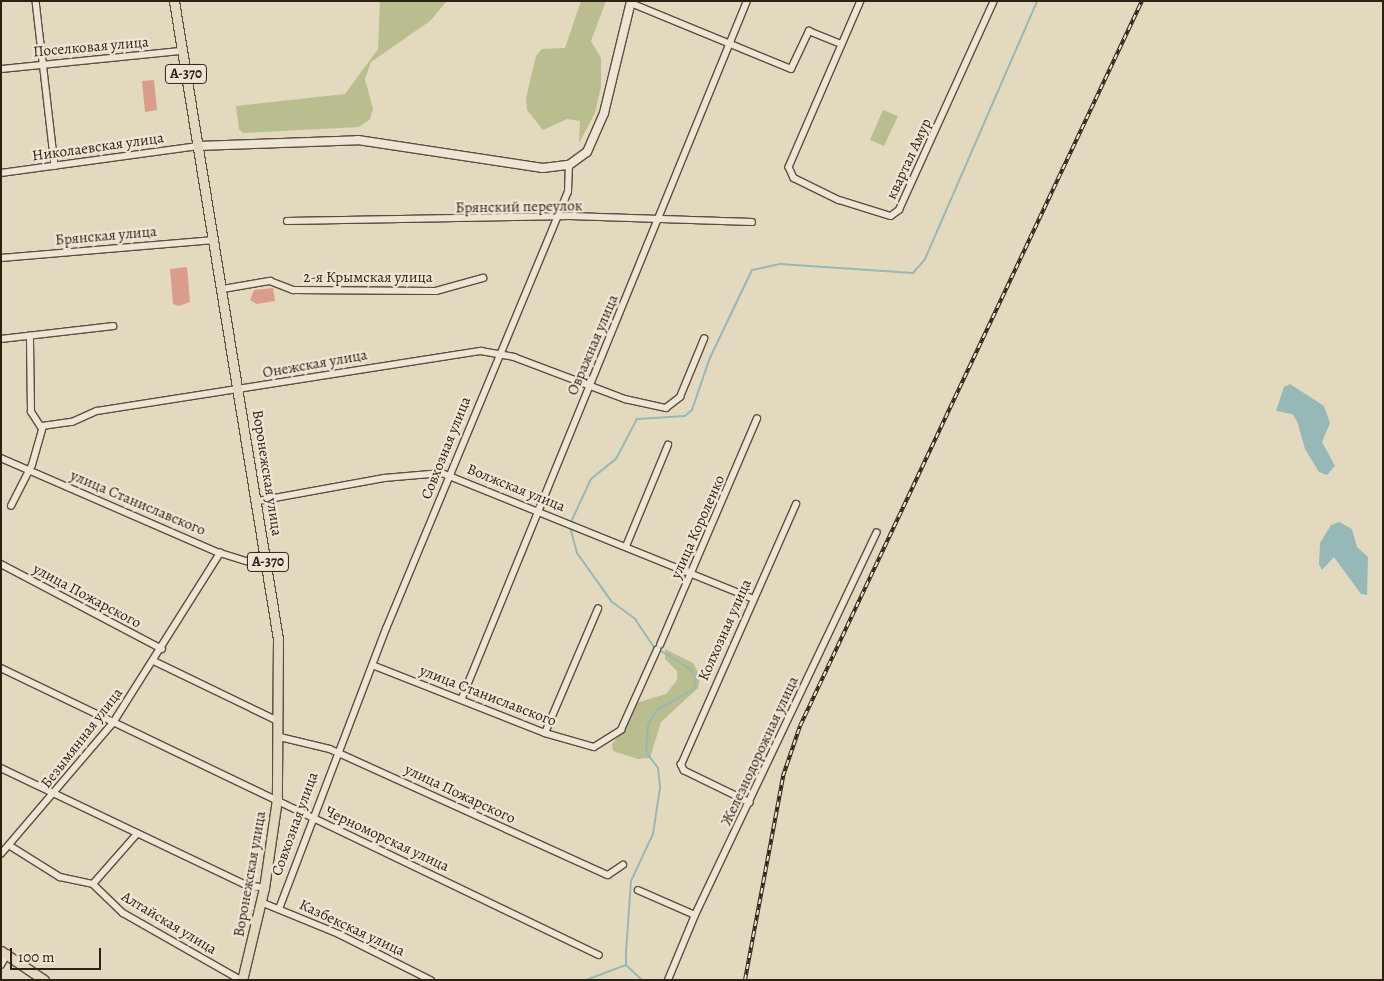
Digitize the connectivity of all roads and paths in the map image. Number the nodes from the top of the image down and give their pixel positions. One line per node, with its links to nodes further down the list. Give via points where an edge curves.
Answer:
1 (36, 1): 10 (street)
2 (174, 1): 9 (main road, Воронежская улица / А-370)
3 (747, 1): 7 (street, Овражная улица)
4 (861, 1): 8 (street, квартал Амур)
5 (994, 1): 8 (street, квартал Амур, via 894,215 838,200 791,173 790,160)
6 (631, 2): 7 (street); 13 (main road, via 604,113 588,152)
7 (730, 44): 8 (street, via 791,69 809,31); 17 (street, Овражная улица)
8 (842, 44)
9 (182, 51): 10 (street, Поселковая улица); 12 (main road, Воронежская улица / А-370)
10 (44, 64): 11 (street, Поселковая улица); 14 (street)
11 (1, 69)
12 (198, 146): 13 (main road, via 358,140 544,168); 14 (street, Николаевская улица); 20 (main road, Воронежская улица / А-370)
13 (570, 165): 16 (street, Совхозная улица, via 568,192)
14 (55, 166): 15 (street, Николаевская улица)
15 (1, 173)
16 (557, 216): 17 (street, Брянский переулок); 18 (street, Брянский переулок); 28 (street, Совхозная улица)
17 (656, 219): 19 (street, Брянский переулок); 29 (street, Овражная улица)
18 (287, 221)
19 (752, 222)
20 (214, 240): 21 (street, Брянская улица); 23 (main road, Воронежская улица / А-370)
21 (1, 258)
22 (483, 278): 23 (street, 2-я Крымская улица, via 436,291 293,290 270,281)
23 (222, 289): 30 (main road, Воронежская улица / А-370)
24 (113, 326): 25 (street)
25 (30, 336): 26 (street); 32 (street, via 31,412)
26 (1, 339)
27 (704, 339): 29 (street, Онежская улица, via 672,407 639,404)
28 (499, 353): 29 (street, Онежская улица); 30 (street, Онежская улица, via 466,352); 36 (street, Совхозная улица)
29 (589, 386): 40 (street, Овражная улица)
30 (240, 391): 32 (street, Онежская улица, via 97,411 72,422); 37 (main road, Воронежская улица / А-370)
31 (757, 419): 46 (street, улица Короленко)
32 (42, 426): 35 (street)
33 (668, 445): 42 (street)
34 (1, 458): 35 (street, улица Станиславского)
35 (30, 470): 39 (street); 43 (street, улица Станиславского)
36 (448, 474): 37 (street, Волжская улица, via 384,478); 40 (street, Волжская улица); 51 (street, Совхозная улица)
37 (258, 501): 44 (main road, Воронежская улица / А-370)
38 (796, 504): 47 (street, Колхозная улица)
39 (11, 506)
40 (540, 512): 42 (street, Волжская улица); 53 (street, Овражная улица)
41 (876, 533): 63 (street, Железнодорожная улица)
42 (627, 544): 46 (street, Волжская улица)
43 (220, 553): 44 (street, улица Станиславского, via 247,561); 49 (street, Безымянная улица)
44 (267, 559): 54 (main road, Воронежская улица / А-370, via 278,639)
45 (1, 564): 49 (street, улица Пожарского)
46 (691, 573): 47 (street, Волжская улица); 58 (street, улица Короленко, via 621,730)
47 (752, 598): 63 (street, Колхозная улица, via 681,769)
48 (598, 609): 56 (street)
49 (162, 648): 50 (street, Безымянная улица)
50 (154, 661): 54 (street); 55 (street, Безымянная улица)
51 (375, 666): 53 (street, улица Станиславского); 59 (street, Совхозная улица)
52 (1, 668): 55 (street, Черноморская улица)
53 (462, 698): 56 (street, улица Станиславского)
54 (281, 722): 57 (main road, Воронежская улица / А-370)
55 (113, 723): 61 (street, Безымянная улица); 62 (street, Черноморская улица)
56 (546, 733): 58 (street, улица Станиславского)
57 (280, 737): 59 (street, улица Пожарского); 62 (main road, Воронежская улица / А-370)
58 (594, 747)
59 (337, 752): 64 (street, Совхозная улица); 68 (street, улица Пожарского, via 608,876 615,875)
60 (1, 768): 61 (street)
61 (54, 794): 65 (street); 66 (street, Безымянная улица)
62 (276, 799): 64 (street, Черноморская улица); 70 (main road, Воронежская улица / А-370)
63 (750, 803): 74 (street, Железнодорожная улица)
64 (311, 817): 73 (street, Совхозная улица); 76 (street, Черноморская улица)
65 (137, 834): 69 (street); 70 (street, via 244,884)
66 (9, 845): 67 (street, Безымянная улица); 69 (street, via 60,877)
67 (1, 854)
68 (623, 864)
69 (93, 884): 79 (street, Алтайская улица, via 123,913)
70 (264, 888): 72 (main road, Воронежская улица / А-370)
71 (638, 890): 74 (street)
72 (261, 902): 73 (street, Казбекская улица); 79 (main road, Воронежская улица / А-370)
73 (279, 908): 80 (street, Казбекская улица)
74 (694, 915): 81 (street, Железнодорожная улица)
75 (4, 952): 77 (street); 78 (main road)
76 (599, 955)
77 (1, 965)
78 (46, 980)
79 (241, 980)
80 (431, 980)
81 (668, 980)

